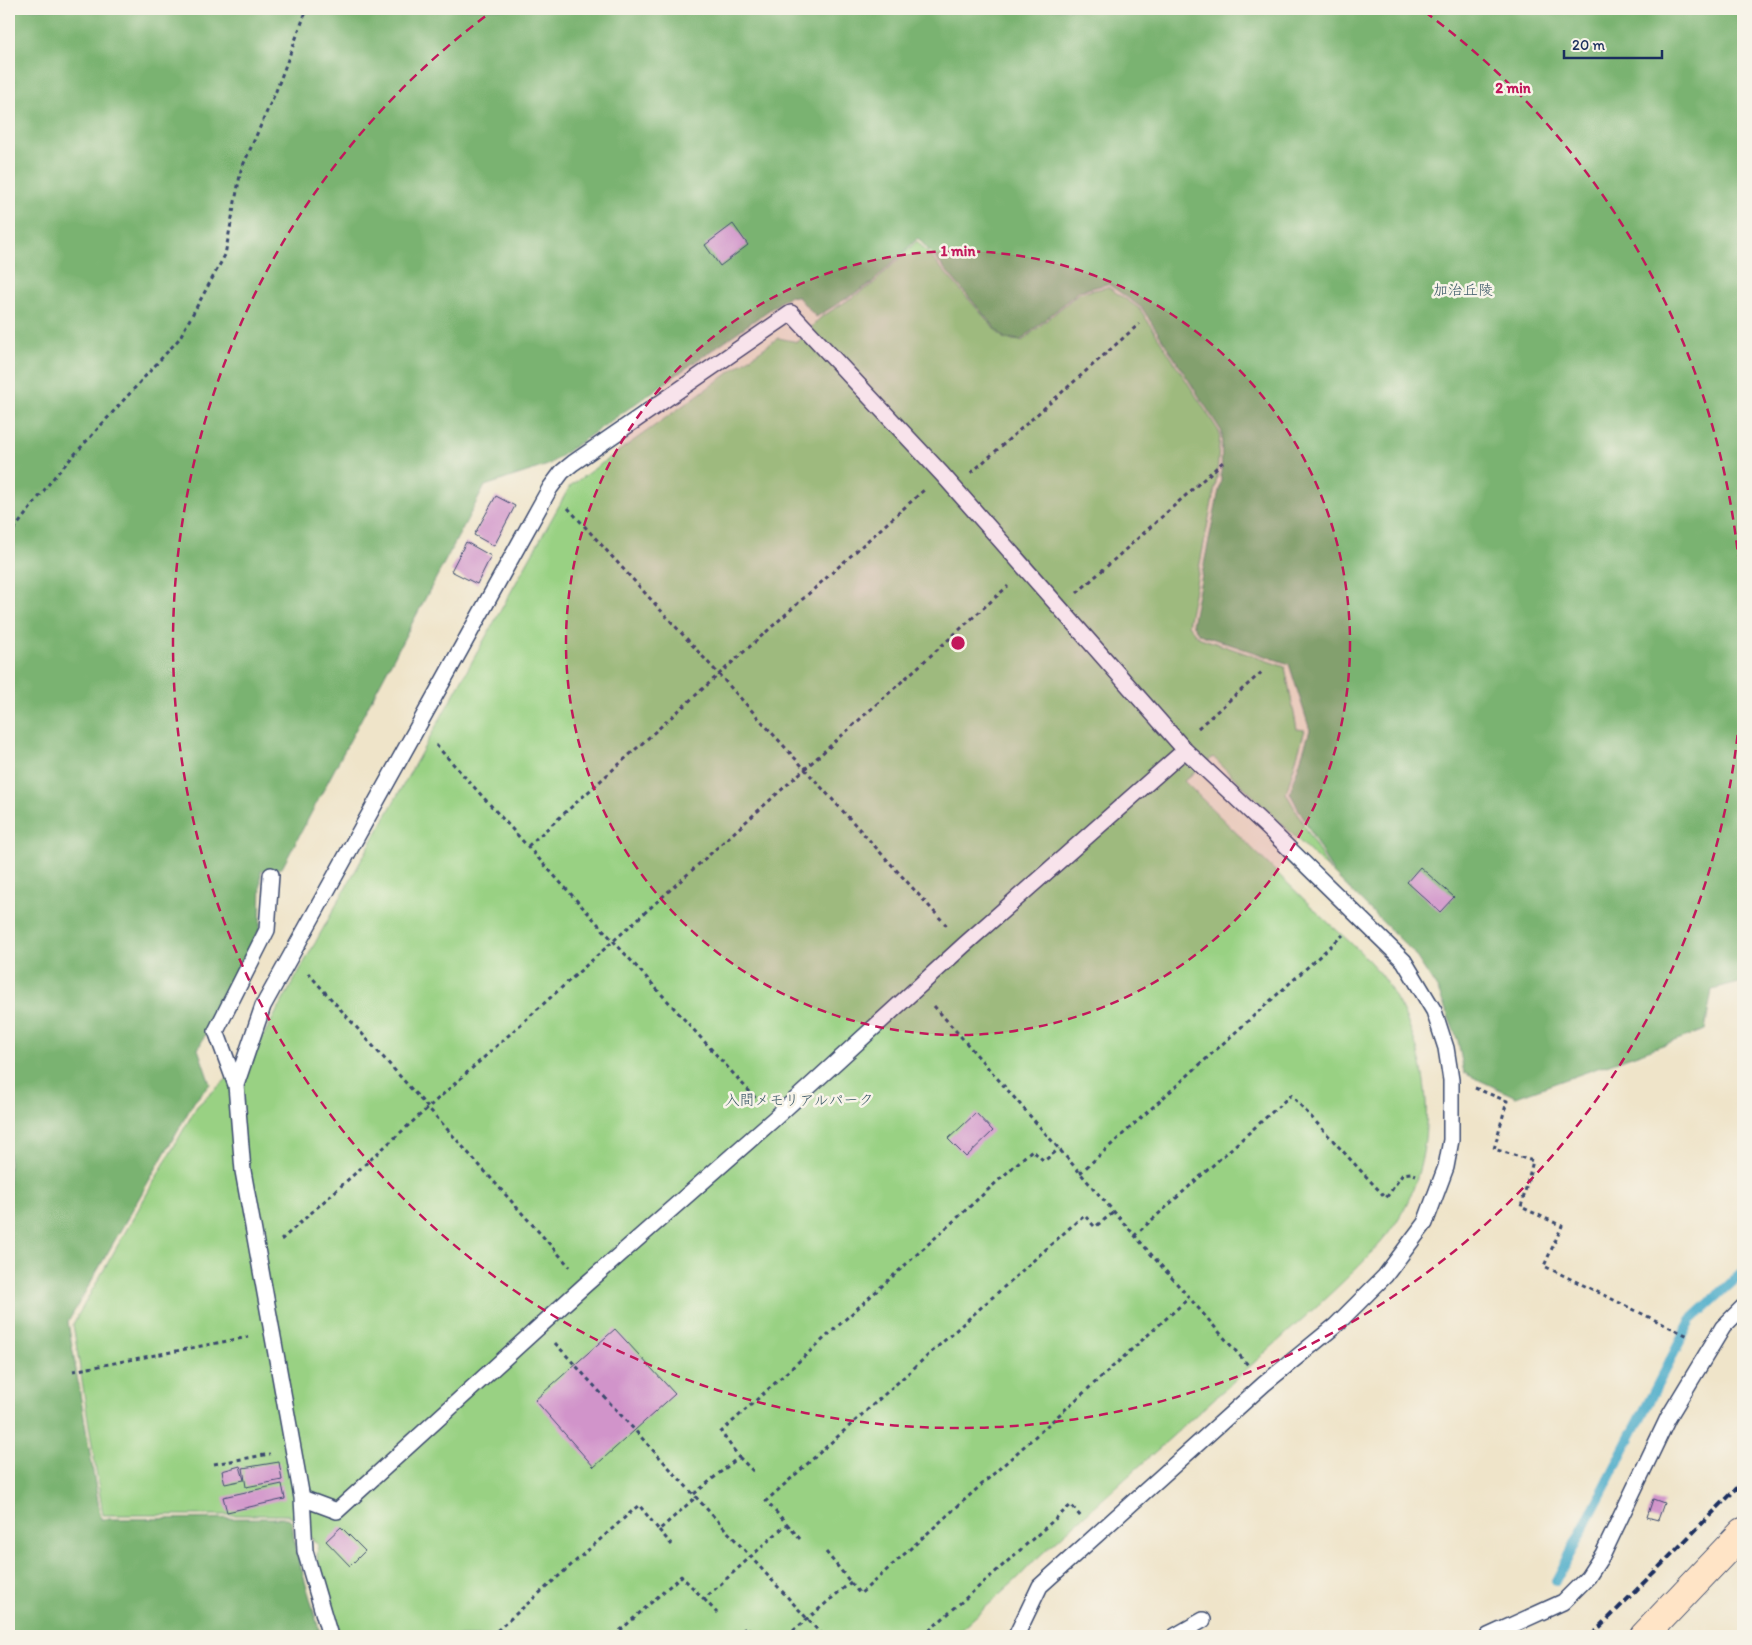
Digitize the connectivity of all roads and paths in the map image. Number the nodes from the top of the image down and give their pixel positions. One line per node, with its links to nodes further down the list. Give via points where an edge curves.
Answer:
1 (307, 9): 7 (path, via 241,170 225,255 179,339 55,476)
2 (1139, 324): 6 (path)
3 (1224, 461): 9 (path)
4 (942, 474): 5 (lane, via 791,312 573,463); 6 (lane); 11 (path)
5 (550, 488): 11 (path); 12 (lane)
6 (954, 488): 8 (lane)
7 (9, 536)
8 (1026, 570): 9 (lane); 14 (path)
9 (1060, 609): 13 (lane)
10 (1263, 671): 13 (path)
11 (718, 674): 14 (path); 15 (path)
12 (417, 724): 15 (path); 20 (lane)
13 (1182, 748): 19 (lane); 39 (lane, via 1404,961 1434,1011 1446,1048 1451,1080 1451,1140 1446,1167 1425,1223 1386,1276 1335,1326)
14 (805, 767): 18 (path); 19 (path)
15 (528, 846): 18 (path)
16 (271, 875): 22 (lane, via 267,930 216,1030)
17 (1347, 932): 27 (path)
18 (613, 941): 24 (path); 25 (path)
19 (964, 945): 21 (lane)
20 (291, 953): 22 (lane, via 263,1006); 24 (path)
21 (917, 987): 25 (lane); 26 (path)
22 (236, 1086): 31 (lane, via 242,1171)
23 (1473, 1087): 37 (path, via 1507,1101 1494,1149 1533,1160 1521,1207 1562,1226 1544,1266)
24 (428, 1108): 31 (path); 32 (path)
25 (774, 1119): 32 (lane)
26 (1059, 1149): 27 (path); 41 (path, via 1044,1160 1032,1150 721,1432)
27 (1080, 1173): 29 (path)
28 (1421, 1177): 30 (path, via 1404,1174 1386,1198 1291,1095)
29 (1114, 1212): 30 (path); 46 (path, via 1095,1227 1084,1215 766,1501)
30 (1134, 1236): 33 (path)
31 (259, 1260): 36 (lane)
32 (585, 1285): 35 (lane)
33 (1189, 1298): 39 (path); 54 (path, via 860,1594)
34 (1743, 1307): 69 (lane, via 1723,1327 1668,1418 1588,1577 1563,1602)
35 (540, 1326): 44 (path); 45 (lane, via 337,1511)
36 (273, 1332): 38 (path); 40 (lane)
37 (1694, 1339)
38 (74, 1371)
39 (1264, 1384): 49 (lane)
40 (293, 1450): 42 (path); 45 (lane)
41 (739, 1457): 43 (path); 44 (path)
42 (214, 1464)
43 (754, 1472)
44 (695, 1496): 47 (path); 53 (path)
45 (302, 1498): 59 (lane, via 305,1551)
46 (787, 1524): 50 (path); 53 (path)
47 (659, 1530): 51 (path); 60 (path, via 638,1505)
48 (1743, 1532): 70 (main road)
49 (1096, 1535): 66 (path, via 1071,1504); 67 (lane, via 1040,1586)
50 (800, 1539)
51 (672, 1545)
52 (826, 1552): 54 (path)
53 (750, 1556): 55 (path); 57 (path)
54 (851, 1582): 57 (path)
55 (704, 1599): 56 (path); 61 (path, via 681,1576)
56 (717, 1613)
57 (808, 1619): 64 (path); 65 (path)
58 (1203, 1620): 68 (lane)
59 (330, 1636)
60 (491, 1636)
61 (614, 1636)
62 (736, 1636): 63 (path, via 747,1626)
63 (755, 1636)
64 (787, 1636)
65 (823, 1636)
66 (923, 1636)
67 (1016, 1636)
68 (1175, 1636)
69 (1488, 1636)
70 (1644, 1636)

